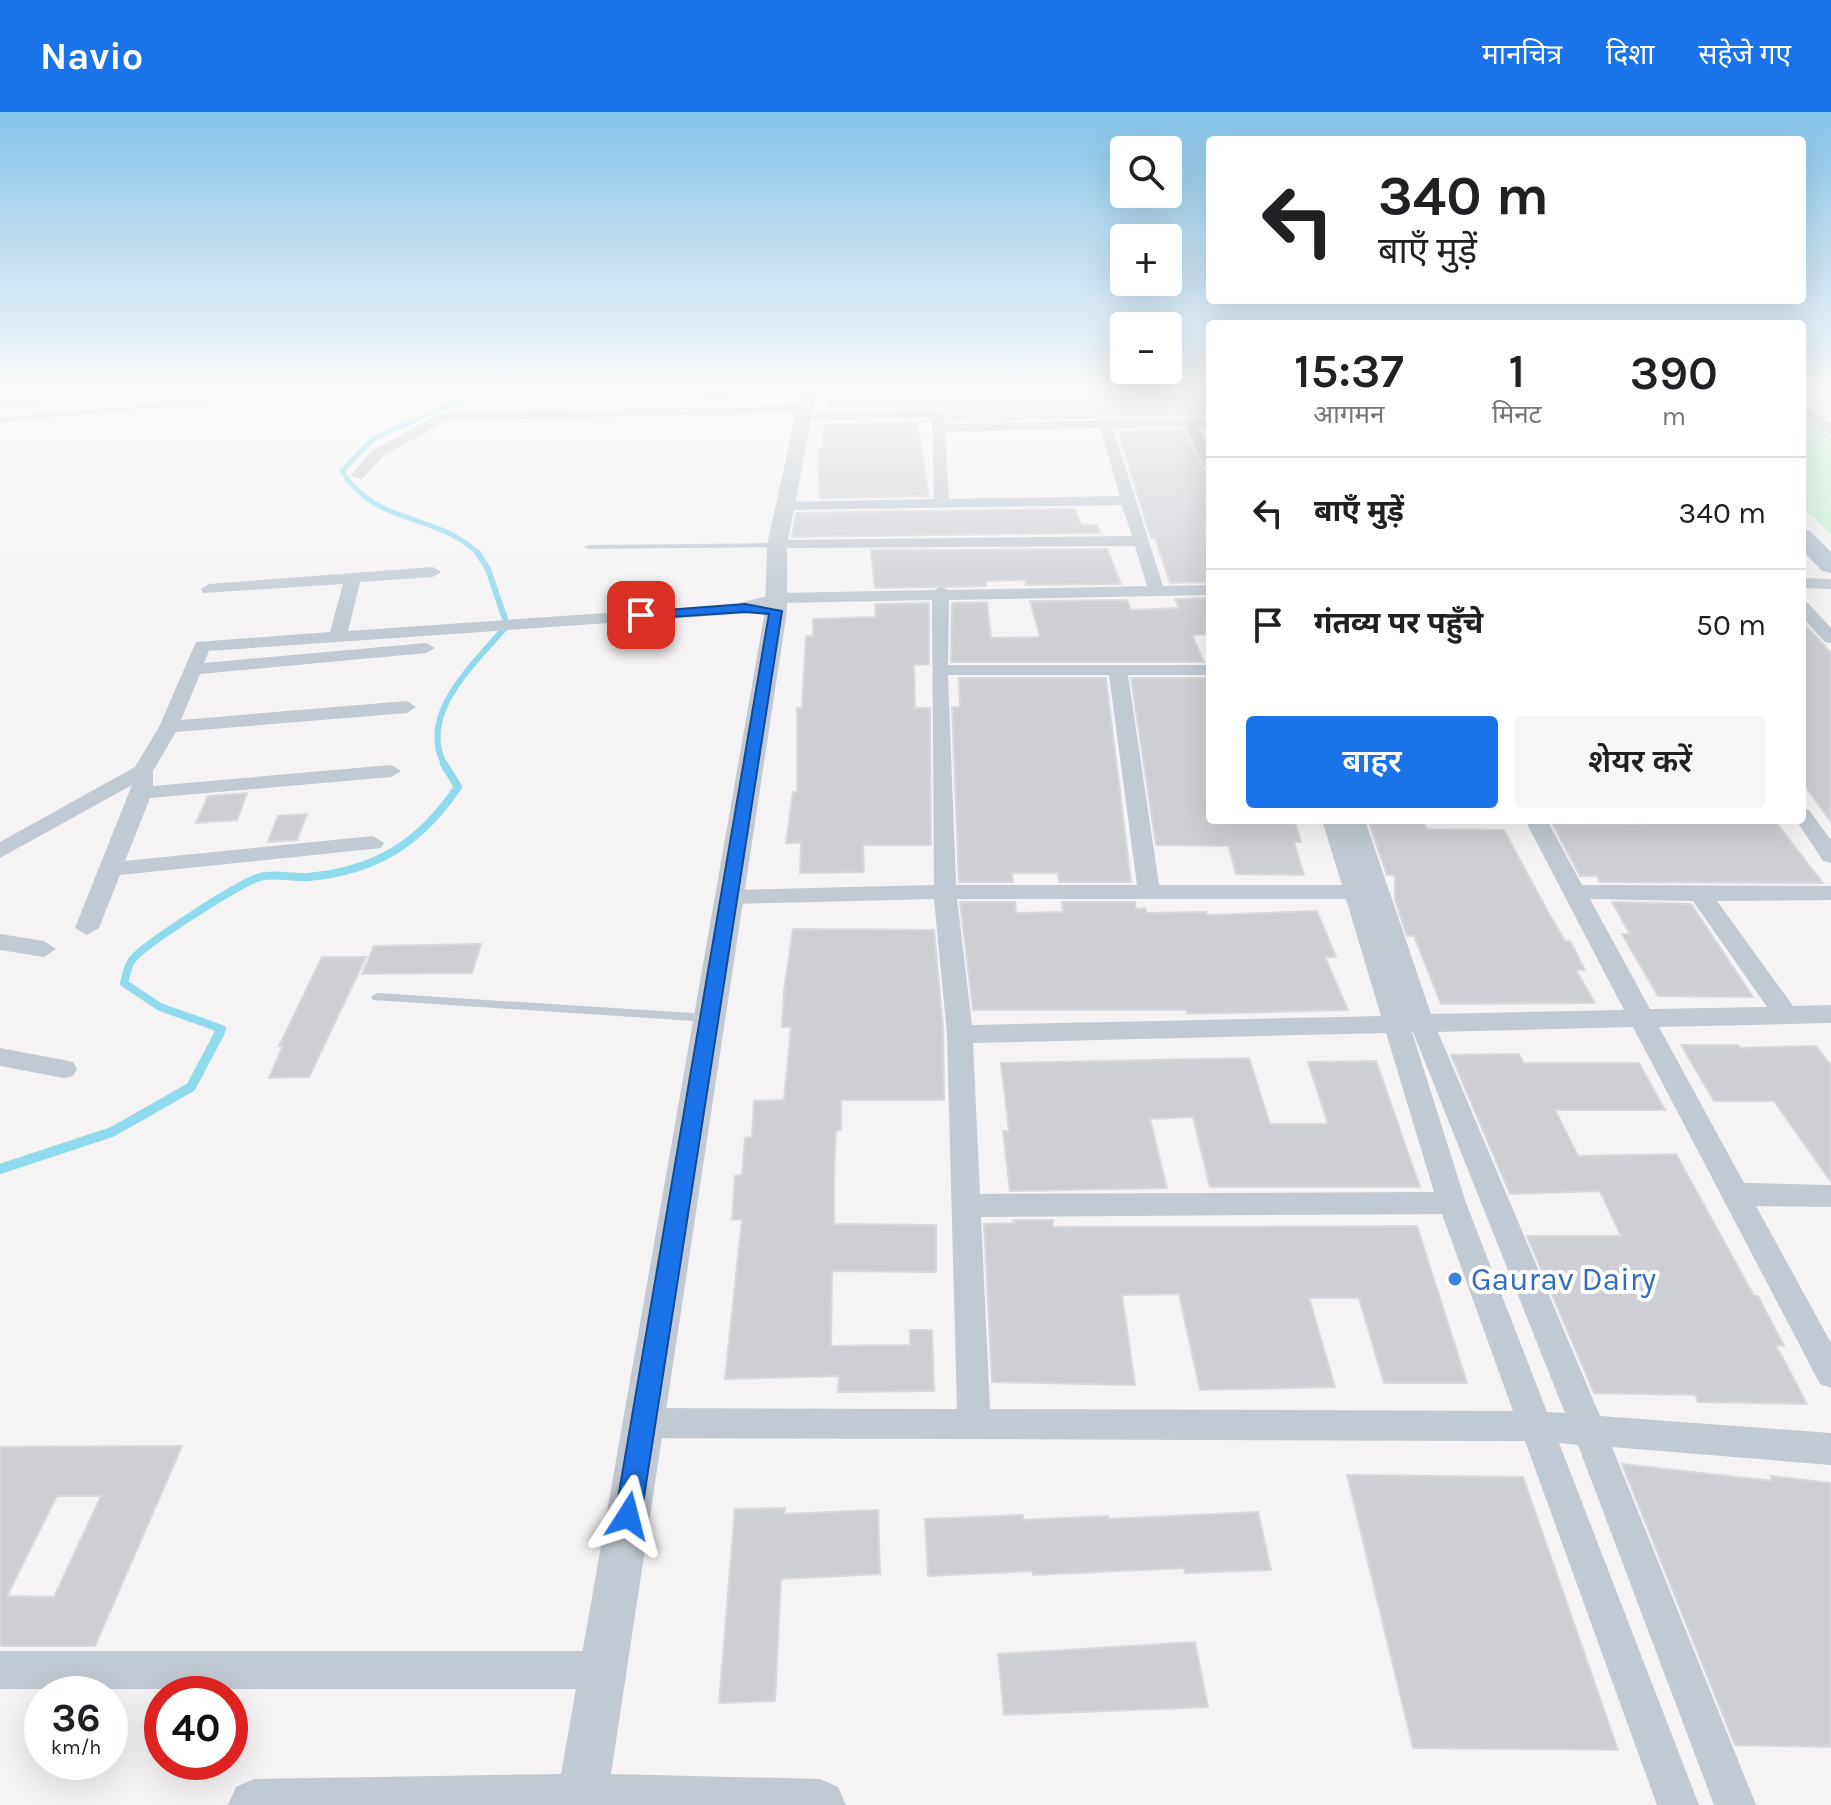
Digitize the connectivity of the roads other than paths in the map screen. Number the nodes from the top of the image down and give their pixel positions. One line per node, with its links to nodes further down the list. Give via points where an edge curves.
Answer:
1 (367, 465): 5 (street)
2 (792, 465): 8 (street)
3 (941, 465): 7 (street)
4 (1118, 465): 6 (street)
5 (357, 476)
6 (1129, 500): 7 (street); 10 (street)
7 (942, 504): 8 (street)
8 (783, 506): 11 (street)
9 (1806, 540): 14 (main road)
10 (1143, 541): 11 (street); 20 (street)
11 (777, 545): 12 (lane); 26 (street)
12 (588, 547)
13 (1806, 557): 18 (main road)
14 (1831, 566)
15 (433, 572): 16 (street)
16 (353, 578): 19 (street); 28 (street)
17 (1806, 583): 18 (street)
18 (1831, 583)
19 (209, 589)
20 (1156, 590): 21 (street); 24 (street)
21 (1206, 590)
22 (1831, 595): 23 (street)
23 (1806, 596)
24 (940, 598): 25 (street); 26 (street); 32 (street)
25 (1206, 604)
26 (766, 606): 28 (street); 53 (street)
27 (1806, 611): 29 (street)
28 (338, 636): 31 (street, via 202,646)
29 (1831, 638)
30 (426, 648): 31 (street)
31 (193, 669): 36 (street)
32 (939, 670): 34 (street); 48 (street)
33 (1206, 670): 34 (street)
34 (1118, 671): 47 (street)
35 (407, 707): 36 (street)
36 (169, 727): 38 (street)
37 (391, 771): 38 (street)
38 (143, 782): 44 (street); 46 (street)
39 (1806, 820): 45 (street)
40 (1334, 824): 49 (street)
41 (1355, 824): 62 (street)
42 (1538, 824): 50 (street)
43 (373, 843): 46 (street)
44 (0, 851)
45 (1831, 856)
46 (112, 869): 54 (street)
47 (1149, 891): 48 (street); 49 (street)
48 (945, 892): 53 (street); 63 (street)
49 (1355, 892): 62 (street)
50 (1574, 892): 52 (street); 60 (street)
51 (1831, 893): 52 (street)
52 (1700, 894): 59 (street)
53 (729, 897): 61 (street)
54 (87, 928)
55 (0, 942): 56 (street)
56 (44, 949)
57 (377, 997): 61 (lane)
58 (1831, 1014): 59 (street)
59 (1786, 1015): 60 (street)
60 (1640, 1017): 62 (street); 66 (street)
61 (709, 1018): 72 (street)
62 (1409, 1023): 63 (street); 68 (street); 74 (street)
63 (960, 1034): 69 (street)
64 (0, 1057): 65 (street)
65 (64, 1069)
66 (1738, 1194): 67 (street); 70 (street)
67 (1831, 1196)
68 (1452, 1203): 69 (street); 73 (street)
69 (966, 1206): 71 (street)
70 (1831, 1374)
71 (974, 1422): 72 (street); 73 (street)
72 (643, 1423): 77 (street)
73 (1535, 1426): 74 (street); 81 (street)
74 (1588, 1428): 75 (street); 82 (street)
75 (1831, 1449)
76 (0, 1670): 77 (street)
77 (603, 1670): 78 (street)
78 (581, 1802): 79 (street); 80 (street)
79 (254, 1805)
80 (820, 1805)
81 (1678, 1805)
82 (1735, 1805)

